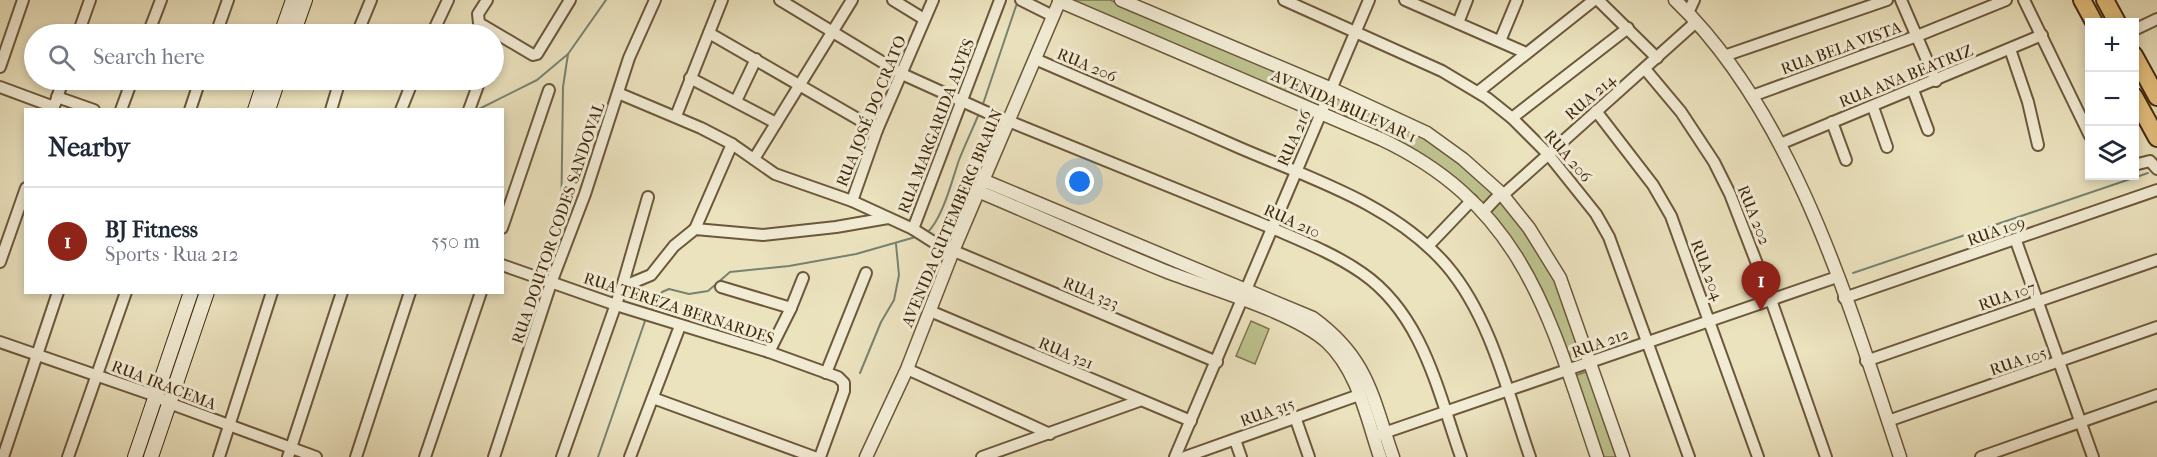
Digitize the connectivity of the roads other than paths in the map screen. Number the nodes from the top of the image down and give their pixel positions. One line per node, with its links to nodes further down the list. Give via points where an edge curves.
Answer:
1 (23, 0): 70 (street)
2 (90, 0): 46 (street)
3 (160, 0): 47 (street)
4 (228, 0): 48 (street)
5 (292, 0): 49 (main road)
6 (304, 0): 50 (main road)
7 (371, 0): 51 (street)
8 (448, 0): 52 (street)
9 (487, 0): 53 (street, via 477,19)
10 (570, 0): 62 (street, via 537,54)
11 (655, 0): 89 (street, RUA DOUTOR CODES SANDOVAL)
12 (722, 0): 57 (street)
13 (852, 0): 56 (street)
14 (893, 0): 43 (street)
15 (933, 0): 43 (street, RUA JOSÉ DO CRATO)
16 (1000, 0): 93 (street, RUA MARGARIDA ALVES)
17 (1021, 0): 39 (street)
18 (1060, 0): 39 (street, AVENIDA GUTEMBERG BRAUN); 106 (street, AVENIDA BULEVAR 1)
19 (1121, 0): 77 (street, AVENIDA BULEVAR 1)
20 (1284, 0): 38 (street, RUA 206)
21 (1316, 0): 38 (street)
22 (1369, 0): 58 (street, RUA 216)
23 (1405, 0): 37 (street)
24 (1467, 0): 45 (street)
25 (1517, 0): 61 (street)
26 (1596, 0): 54 (street); 64 (street)
27 (1675, 0): 40 (street)
28 (1694, 0): 40 (street)
29 (1887, 0): 36 (street)
30 (1901, 0): 60 (street)
31 (2006, 0): 60 (street, RUA BELA VISTA)
32 (2024, 0): 59 (street)
33 (2082, 0): 41 (main road)
34 (2105, 0): 42 (main road)
35 (786, 1): 56 (street, RUA 210)
36 (1875, 2): 65 (street)
37 (1420, 3): 45 (street)
38 (1311, 12): 58 (street, RUA 206)
39 (1053, 16): 68 (street, AVENIDA GUTEMBERG BRAUN)
40 (1692, 18): 65 (street); 66 (street, RUA 214)
41 (2092, 18)
42 (2115, 18)
43 (924, 19): 72 (street, RUA JOSÉ DO CRATO)
44 (2157, 19): 55 (street)
45 (1458, 23): 61 (street)
46 (82, 24)
47 (152, 24)
48 (220, 24)
49 (284, 24)
50 (296, 24)
51 (361, 24)
52 (437, 24)
53 (480, 24)
54 (1628, 28): 66 (street); 108 (street)
55 (2139, 28)
56 (833, 32): 72 (street, RUA 210); 75 (street)
57 (709, 33): 67 (street); 73 (street)
58 (1356, 34): 77 (street, RUA 216); 88 (street, RUA 206, via 1442,71)
59 (2042, 35): 63 (street, RUA ANA BEATRIZ); 112 (street)
60 (1917, 36): 74 (street); 90 (street, RUA BELA VISTA)
61 (1500, 41): 64 (street)
62 (504, 43)
63 (2010, 50): 74 (street, RUA ANA BEATRIZ); 118 (street)
64 (1526, 53): 88 (street)
65 (1724, 56): 90 (street)
66 (1657, 58): 71 (street, RUA 214)
67 (756, 59): 75 (street); 92 (street)
68 (1035, 59): 109 (street, AVENIDA GUTEMBERG BRAUN); 123 (street, RUA 206)
69 (2139, 64): 91 (main road)
70 (0, 67)
71 (1645, 69): 105 (street, RUA 214); 159 (street, RUA 202, via 1681,112 1714,162)
72 (902, 74): 93 (street, RUA 210); 113 (street, RUA JOSÉ DO CRATO)
73 (690, 78): 92 (street); 107 (street)
74 (1936, 81): 87 (street, RUA ANA BEATRIZ)
75 (799, 84): 110 (street); 113 (street)
76 (0, 87): 94 (street)
77 (1332, 89): 106 (street, RUA 216); 126 (street, AVENIDA BULEVAR 1, via 1427,133)
78 (60, 90): 94 (street)
79 (128, 90): 98 (street)
80 (197, 90): 99 (street)
81 (262, 90): 100 (main road)
82 (275, 90): 101 (main road)
83 (337, 90): 102 (street)
84 (409, 90): 103 (street)
85 (476, 90): 104 (street)
86 (549, 90): 133 (street)
87 (1913, 90): 96 (street, RUA ANA BEATRIZ); 114 (street)
88 (1478, 92): 108 (street, RUA 206)
89 (618, 93): 107 (street, RUA 323); 146 (street, RUA DOUTOR CODES SANDOVAL)
90 (1752, 96): 117 (street)
91 (2157, 97)
92 (736, 101): 110 (street)
93 (962, 102): 109 (street, RUA 210); 136 (street, RUA MARGARIDA ALVES)
94 (55, 105): 97 (street)
95 (2139, 105): 115 (main road)
96 (1873, 106): 111 (street, RUA ANA BEATRIZ); 119 (street)
97 (78, 108)
98 (122, 108)
99 (191, 108)
100 (256, 108)
101 (269, 108)
102 (332, 108)
103 (402, 108)
104 (470, 108)
105 (1596, 111): 120 (street, RUA 214); 164 (street, RUA 204, via 1663,201)
106 (1322, 113): 123 (street, RUA 216); 129 (street, AVENIDA BULEVAR 1, via 1412,155)
107 (676, 116): 116 (street, RUA 323)
108 (1512, 118): 120 (street, RUA 206)
109 (1010, 121): 124 (street, AVENIDA GUTEMBERG BRAUN); 134 (street, RUA 210)
110 (776, 123): 121 (street)
111 (1832, 123): 117 (street, RUA ANA BEATRIZ); 122 (street)
112 (2085, 126)
113 (877, 130): 130 (street, RUA JOSÉ DO CRATO)
114 (1928, 130)
115 (2157, 136)
116 (732, 144): 121 (street, RUA 323); 135 (street)
117 (1780, 144): 144 (street)
118 (2038, 145)
119 (1887, 147)
120 (1548, 153): 126 (street, RUA 214); 167 (street, RUA 206, via 1609,237)
121 (754, 159): 130 (street, RUA 323, via 791,180)
122 (1846, 160)
123 (1296, 172): 134 (street, RUA 216); 138 (street, RUA 206, via 1386,214)
124 (983, 187): 139 (street, AVENIDA GUTEMBERG BRAUN); 157 (street)
125 (2157, 190): 137 (street, RUA 109)
126 (1502, 194): 131 (street, RUA 214); 174 (street, AVENIDA BULEVAR 1, via 1560,278)
127 (24, 195): 141 (street)
128 (648, 196): 147 (street)
129 (1472, 200): 131 (street, AVENIDA BULEVAR 1); 138 (street)
130 (852, 201): 132 (street, RUA 323)
131 (1484, 211): 176 (street, AVENIDA BULEVAR 1, via 1536,287)
132 (889, 218): 135 (street, via 763,235); 136 (street, RUA 323)
133 (504, 222)
134 (1272, 228): 157 (street, RUA 216); 186 (street, RUA 210, via 1343,262 1379,287 1423,348)
135 (694, 229): 147 (street, via 674,246 651,275)
136 (913, 229): 139 (street, RUA 323)
137 (2016, 241): 158 (street, RUA 109); 160 (street)
138 (1428, 246): 179 (street, RUA 206, via 1448,267 1468,298)
139 (953, 251): 163 (street, AVENIDA GUTEMBERG BRAUN); 173 (street, RUA 323)
140 (2157, 260): 160 (street, RUA 107)
141 (0, 262)
142 (504, 267): 146 (street, RUA TEREZA BERNARDES)
143 (866, 273): 177 (street)
144 (1837, 277): 158 (street); 159 (street, RUA 212)
145 (803, 278): 162 (street)
146 (551, 283): 161 (street, RUA TEREZA BERNARDES); 205 (street, RUA DOUTOR CODES SANDOVAL)
147 (622, 287): 161 (street)
148 (721, 287): 162 (street)
149 (57, 294): 170 (street)
150 (125, 294): 178 (street)
151 (190, 294): 182 (main road)
152 (206, 294): 185 (main road)
153 (271, 294): 191 (street)
154 (341, 294): 195 (street)
155 (409, 294): 203 (street)
156 (480, 294): 204 (street)
157 (1245, 295): 173 (street, RUA 216); 180 (street, via 1327,342 1342,360); 193 (street, via 1313,318 1336,335 1363,372)
158 (1844, 298): 171 (street)
159 (1771, 300): 164 (street, RUA 212); 223 (street, RUA 202)
160 (2038, 301): 171 (street, RUA 107); 172 (street)
161 (616, 305): 165 (street, RUA TEREZA BERNARDES); 206 (street)
162 (791, 308): 169 (street)
163 (930, 311): 175 (street, AVENIDA GUTEMBERG BRAUN); 184 (street, RUA 321)
164 (1710, 320): 167 (street, RUA 212); 222 (street, RUA 204)
165 (680, 326): 169 (street, RUA TEREZA BERNARDES); 183 (street)
166 (2157, 327): 172 (street, RUA 105)
167 (1649, 341): 174 (street, RUA 212); 221 (street, RUA 206)
168 (0, 342): 170 (street, RUA IRACEMA)
169 (769, 352): 177 (street, RUA TEREZA BERNARDES)
170 (37, 354): 178 (street, RUA IRACEMA); 197 (street)
171 (1866, 361): 189 (street)
172 (2059, 362): 189 (street, RUA 105); 190 (street)
173 (1217, 363): 188 (street, RUA 216)
174 (1590, 363): 176 (street, RUA 212); 220 (street, AVENIDA BULEVAR 1)
175 (907, 369): 192 (street); 196 (street, AVENIDA GUTEMBERG BRAUN)
176 (1568, 371): 179 (street, RUA 212); 219 (street, AVENIDA BULEVAR 1)
177 (826, 373): 209 (street, RUA TEREZA BERNARDES, via 844,383 844,391)
178 (97, 375): 182 (street, RUA IRACEMA); 198 (street)
179 (1507, 391): 186 (street, RUA 212); 218 (street, RUA 206)
180 (1359, 395): 187 (street, RUA 315); 193 (street)
181 (2157, 395): 190 (street)
182 (156, 396): 185 (street, RUA IRACEMA); 199 (main road)
183 (653, 398): 207 (street); 208 (street)
184 (1139, 401): 188 (street, RUA 321); 192 (street)
185 (169, 403): 191 (street, RUA IRACEMA); 200 (main road)
186 (1446, 414): 193 (street, RUA 212); 217 (street, RUA 210)
187 (1295, 417): 194 (street, RUA 315); 214 (street)
188 (1191, 421): 211 (street, RUA 216)
189 (1888, 421): 224 (street)
190 (2080, 423): 225 (street); 226 (street)
191 (229, 425): 195 (street, RUA IRACEMA); 201 (street)
192 (1050, 434): 210 (street)
193 (1379, 435): 215 (street); 216 (street)
194 (1235, 440): 212 (street, RUA 315); 213 (street)
195 (289, 452): 202 (street, RUA IRACEMA)
196 (870, 453)
197 (3, 457)
198 (68, 457)
199 (135, 457)
200 (151, 457)
201 (219, 457)
202 (316, 457)
203 (356, 457)
204 (425, 457)
205 (494, 457)
206 (562, 457)
207 (630, 457)
208 (814, 457)
209 (820, 457)
210 (982, 457)
211 (1175, 457)
212 (1185, 457)
213 (1241, 457)
214 (1309, 457)
215 (1380, 457)
216 (1393, 457)
217 (1461, 457)
218 (1530, 457)
219 (1597, 457)
220 (1623, 457)
221 (1689, 457)
222 (1758, 457)
223 (1826, 457)
224 (1900, 457)
225 (1981, 457)
226 (2093, 457)

